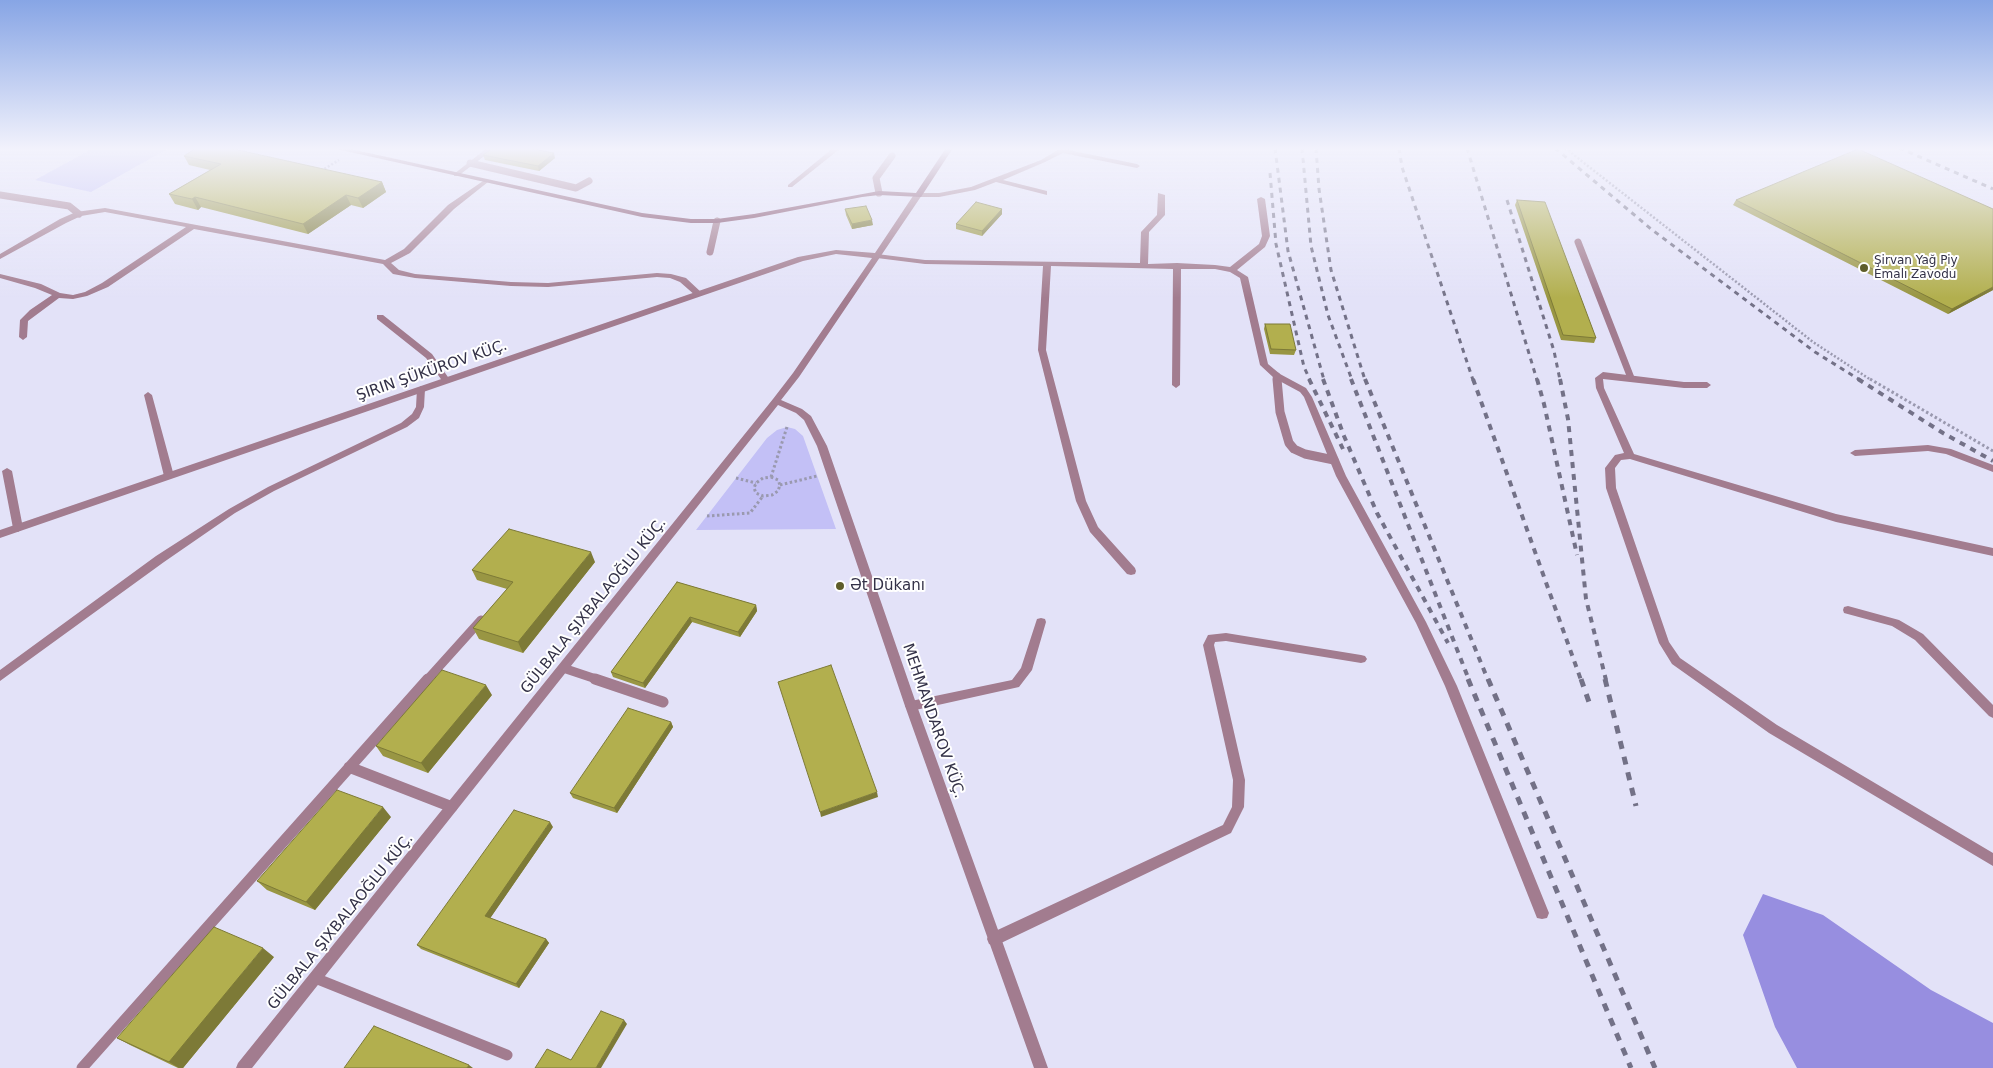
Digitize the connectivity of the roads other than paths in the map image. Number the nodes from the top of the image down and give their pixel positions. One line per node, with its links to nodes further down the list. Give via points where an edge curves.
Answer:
1 (18, 198): 8 (lane, via 69,206)
2 (463, 198): 15 (street, via 406,251)
3 (563, 198): 9 (main road, via 666,220)
4 (853, 198): 9 (main road)
5 (916, 198): 13 (street)
6 (1161, 198): 17 (street, via 1160,215 1145,232)
7 (1261, 198): 19 (street, via 1266,236 1262,245)
8 (79, 214): 10 (street, via 105,210); 14 (street)
9 (717, 221): 12 (lane)
10 (191, 227): 15 (street); 22 (street, via 105,285 73,297)
11 (1578, 242): 26 (lane)
12 (710, 252)
13 (877, 256): 16 (street, ŞIRIN ŞÜKÜROV KÜÇ., via 924,262); 21 (street, ŞIRIN ŞÜKÜROV KÜÇ., via 836,252 819,254); 32 (street)
14 (0, 258)
15 (386, 262): 21 (street, via 396,272 415,276 511,284 548,285 671,276 682,280)
16 (1047, 264): 17 (street, ŞIRIN ŞÜKÜROV KÜÇ.); 42 (street, via 1042,350 1081,501 1094,529)
17 (1144, 265): 18 (street, ŞIRIN ŞÜKÜROV KÜÇ.)
18 (1177, 266): 19 (street, ŞIRIN ŞÜKÜROV KÜÇ.); 28 (street)
19 (1232, 270): 25 (street, via 1244,277 1264,365)
20 (0, 276): 22 (street)
21 (699, 294): 27 (street, ŞIRIN ŞÜKÜROV KÜÇ.)
22 (58, 295): 24 (street, via 24,320)
23 (380, 317): 27 (street, via 429,356)
24 (23, 337)
25 (1277, 376): 35 (street, via 1303,390 1308,397); 35 (lane, via 1280,412 1289,443 1305,454)
26 (1631, 378): 29 (street); 34 (street, via 1604,375 1599,378 1600,388)
27 (446, 380): 30 (street, ŞIRIN ŞÜKÜROV KÜÇ.)
28 (1176, 385)
29 (1707, 385)
30 (420, 389): 38 (street, ŞIRIN ŞÜKÜROV KÜÇ.); 48 (street, via 420,407 416,416 404,425 232,510)
31 (148, 395): 38 (street)
32 (776, 401): 47 (street); 50 (street, MEHMANDAROV KÜÇ., via 808,418 822,446)
33 (1855, 452): 36 (street, via 1928,448 1948,451)
34 (1630, 456): 41 (street, via 1836,518); 54 (street, via 1618,458 1610,468 1612,488 1664,642 1676,661 1773,730)
35 (1334, 460): 55 (street, via 1421,622 1451,686)
36 (1993, 469)
37 (7, 471): 39 (street)
38 (169, 476): 39 (street, ŞIRIN ŞÜKÜROV KÜÇ.)
39 (18, 528): 40 (street, ŞIRIN ŞÜKÜROV KÜÇ.)
40 (0, 534)
41 (1993, 552)
42 (1131, 571)
43 (1848, 610): 51 (street, via 1895,623 1919,637)
44 (488, 612): 52 (lane)
45 (1041, 622): 50 (street, via 1026,670 1015,684)
46 (1361, 659): 56 (street, via 1226,636 1212,638 1208,645 1239,780 1238,807 1227,830)
47 (563, 668): 49 (lane); 53 (street)
48 (0, 676)
49 (663, 702)
50 (911, 706): 56 (street, MEHMANDAROV KÜÇ.)
51 (1993, 713)
52 (349, 767): 53 (lane); 59 (lane)
53 (452, 807): 57 (street)
54 (1993, 860)
55 (1542, 914)
56 (994, 939): 61 (street, MEHMANDAROV KÜÇ.)
57 (315, 978): 58 (lane); 60 (street)
58 (507, 1055)
59 (82, 1068)
60 (243, 1068)
61 (1041, 1068)

